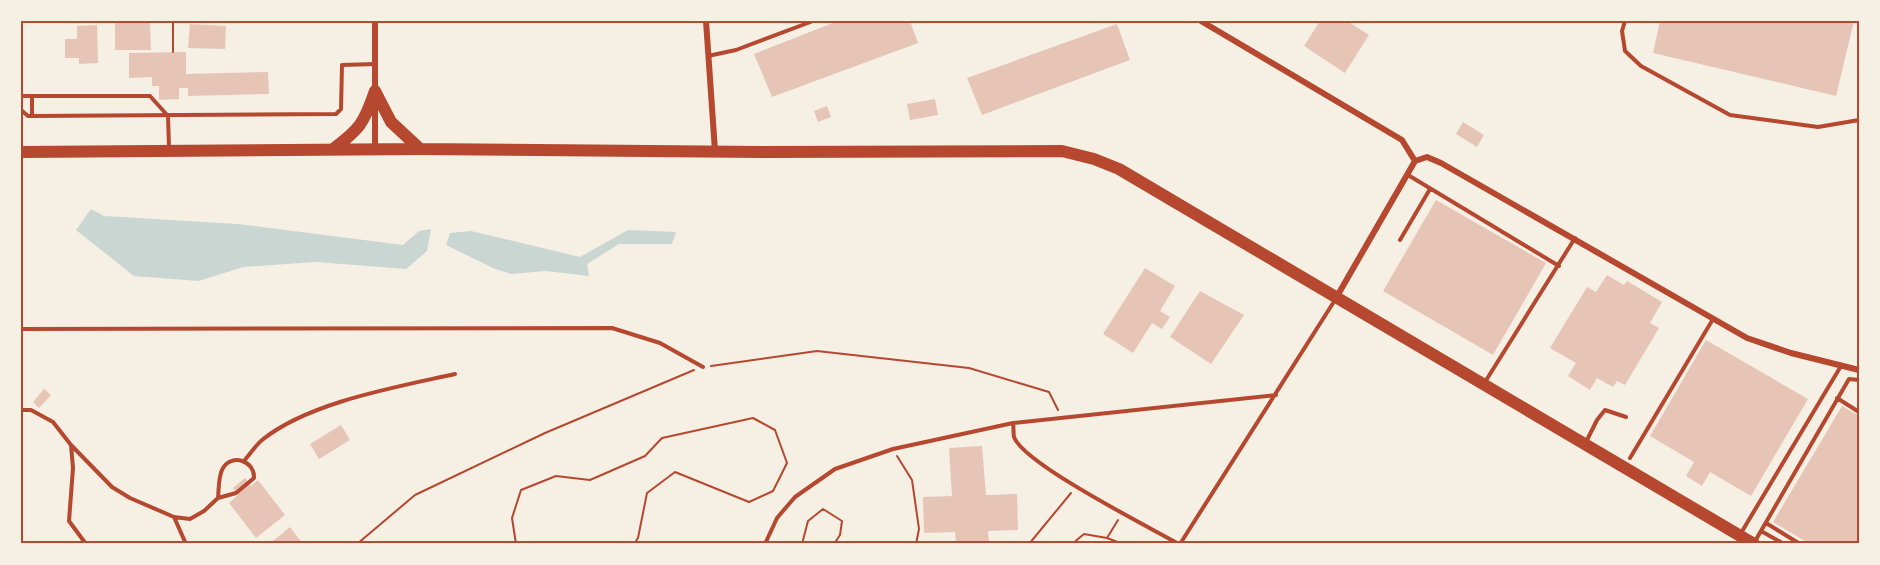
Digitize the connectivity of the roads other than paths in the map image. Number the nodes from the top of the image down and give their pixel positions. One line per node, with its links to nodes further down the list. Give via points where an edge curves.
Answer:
1 (375, 21): 7 (street)
2 (706, 21): 6 (street)
3 (813, 21): 6 (lane, via 736,50)
4 (1201, 21): 21 (street, via 1401,140)
5 (1625, 21): 14 (lane, via 1625,51 1641,66 1730,115 1818,127)
6 (708, 56): 20 (street)
7 (375, 64): 8 (street); 13 (lane, via 342,65 341,109 336,114)
8 (375, 91): 15 (main road, via 391,122); 16 (main road, via 365,119); 17 (street)
9 (21, 96): 10 (lane)
10 (32, 96): 12 (lane); 13 (lane, via 150,96)
11 (21, 110): 12 (lane)
12 (32, 116): 13 (lane)
13 (168, 116): 18 (lane)
14 (1859, 120)
15 (420, 148): 17 (main road); 20 (main road)
16 (333, 149): 17 (main road); 18 (main road)
17 (375, 149)
18 (169, 151): 19 (main road)
19 (23, 152)
20 (715, 152): 27 (main road, via 1062,151 1119,170)
21 (1415, 160): 22 (street); 24 (street, via 1432,158)
22 (1408, 175): 23 (lane); 27 (street)
23 (1430, 189): 25 (lane); 26 (lane)
24 (1575, 238): 26 (lane); 28 (street)
25 (1400, 240)
26 (1559, 266): 35 (lane)
27 (1336, 299): 35 (main road); 36 (lane)
28 (1713, 319): 30 (street, via 1747,338); 44 (lane)
29 (21, 329): 31 (lane, via 612,328 660,343)
30 (1841, 366): 32 (street); 50 (lane)
31 (703, 367)
32 (1859, 370)
33 (455, 374): 45 (lane, via 359,396 297,419 260,441)
34 (1859, 380): 37 (lane, via 1849,379)
35 (1483, 385): 43 (main road)
36 (1276, 395): 41 (lane); 54 (lane)
37 (1837, 398): 39 (lane); 48 (lane)
38 (21, 410): 42 (lane, via 53,422)
39 (1859, 412)
40 (1626, 417): 43 (lane, via 1605,410)
41 (1014, 423): 53 (lane, via 893,449 835,469 795,496 777,518); 54 (lane, via 1014,437 1030,456)
42 (71, 445): 47 (lane, via 112,486); 51 (lane, via 69,521)
43 (1585, 445): 50 (main road)
44 (1630, 458)
45 (244, 461): 46 (lane, via 231,462 222,469); 46 (lane, via 252,468 254,478 236,493)
46 (218, 498): 47 (lane, via 190,519)
47 (174, 517): 52 (lane)
48 (1766, 523): 49 (lane); 57 (lane)
49 (1761, 531): 55 (lane); 56 (lane)
50 (1740, 536): 55 (main road)
51 (86, 544)
52 (186, 544)
53 (765, 544)
54 (1180, 544)
55 (1754, 544)
56 (1784, 544)
57 (1800, 544)

